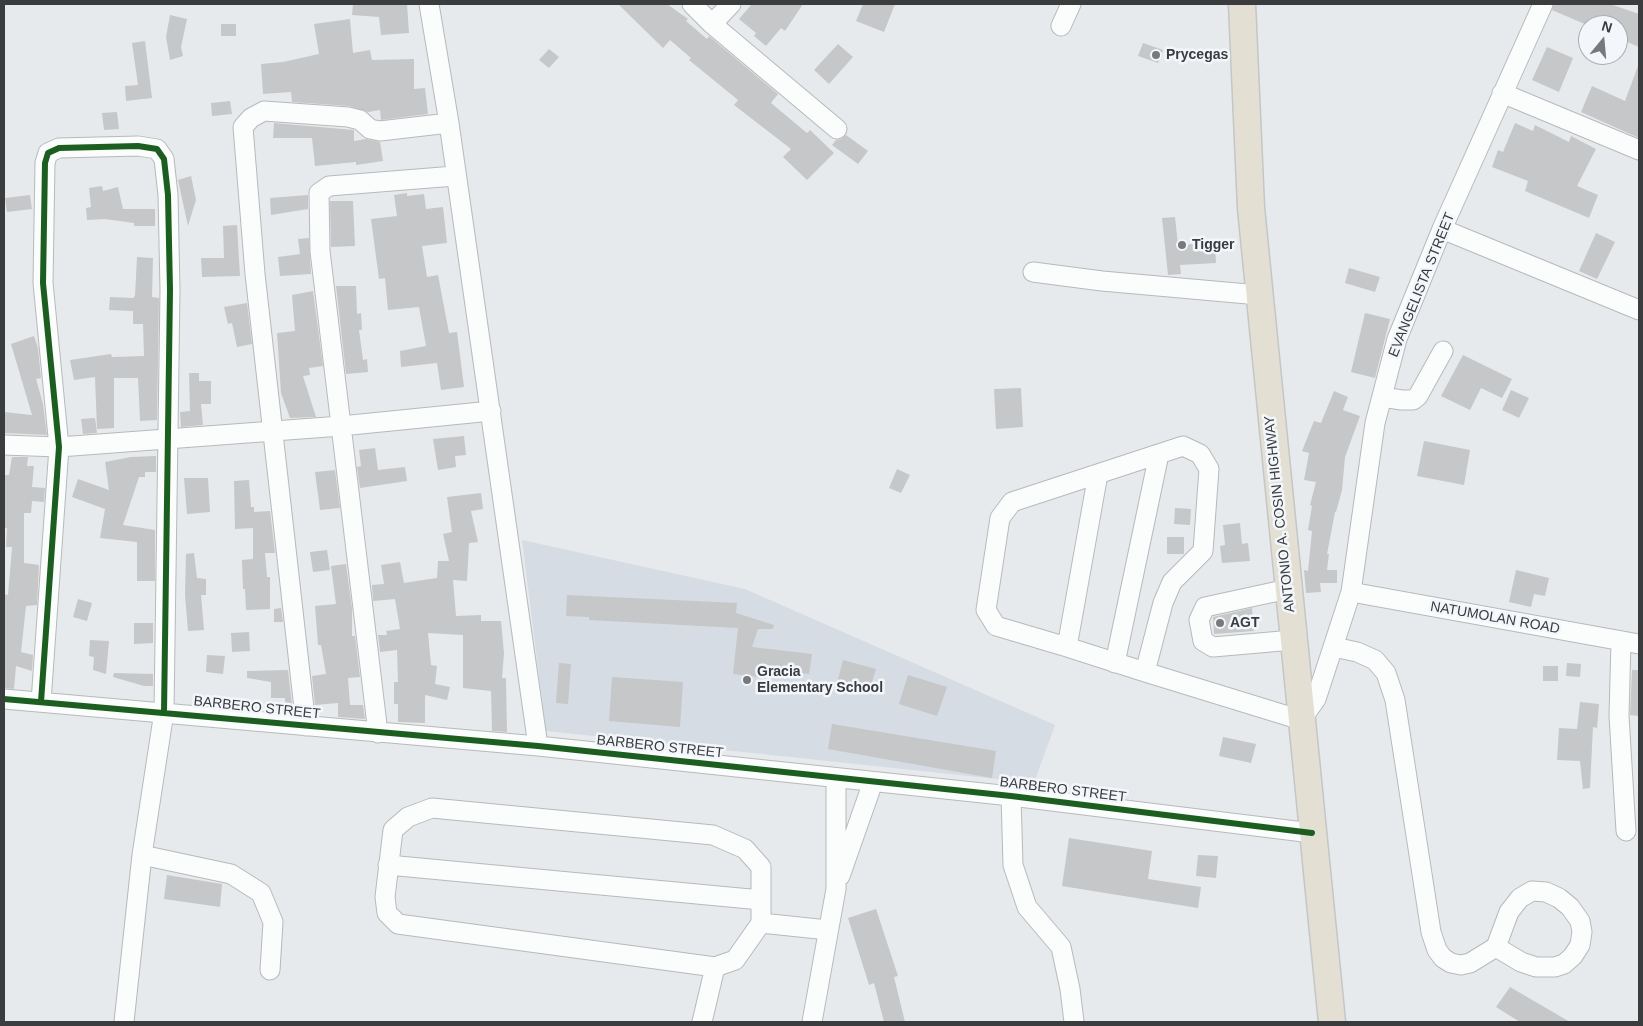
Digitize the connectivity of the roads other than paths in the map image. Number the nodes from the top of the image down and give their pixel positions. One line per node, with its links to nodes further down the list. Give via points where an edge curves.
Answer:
1 (429, 4): 10 (street)
2 (692, 4): 7 (street)
3 (731, 4): 7 (street)
4 (1071, 4): 8 (street)
5 (1242, 4): 16 (highway, ANTONIO A. COSIN HIGHWAY, via 1251,208)
6 (1542, 4): 9 (street, EVANGELISTA STREET)
7 (712, 24): 11 (street)
8 (1061, 26)
9 (1502, 93): 12 (street); 14 (street, EVANGELISTA STREET)
10 (449, 123): 13 (street); 22 (street, via 380,131 348,116 264,111 243,127)
11 (838, 129)
12 (1639, 150)
13 (455, 176): 20 (street); 21 (street, via 329,186 319,193 320,251)
14 (1442, 229): 17 (street); 19 (street, EVANGELISTA STREET, via 1397,340)
15 (1033, 272): 16 (street)
16 (1259, 295): 28 (highway, ANTONIO A. COSIN HIGHWAY)
17 (1639, 310)
18 (1443, 351): 19 (street, via 1413,400)
19 (1382, 397): 29 (street, EVANGELISTA STREET, via 1375,423)
20 (491, 411): 21 (street); 42 (street)
21 (341, 426): 22 (street); 41 (street)
22 (273, 431): 23 (street); 40 (street)
23 (167, 439): 25 (street); 25 (street, via 170,290 164,159 157,150 138,146 59,148 48,153 45,163 43,283); 38 (street)
24 (4, 445): 25 (street)
25 (59, 447): 37 (street)
26 (1159, 454): 27 (street); 34 (street); 35 (street, via 1183,446 1200,454 1208,469 1203,551 1172,582 1163,603)
27 (1098, 474): 32 (street); 32 (street, via 1012,502 1000,518 986,610 996,626)
28 (1288, 589): 30 (highway, ANTONIO A. COSIN HIGHWAY); 30 (street, via 1205,607 1199,620 1203,641 1213,646)
29 (1351, 592): 31 (street, NATUMOLAN ROAD); 33 (street, EVANGELISTA STREET)
30 (1293, 640): 39 (highway, ANTONIO A. COSIN HIGHWAY)
31 (1630, 642): 46 (street, via 1619,716)
32 (1067, 647): 34 (street)
33 (1334, 647): 39 (street, EVANGELISTA STREET, via 1316,699); 54 (street, via 1375,660 1386,673 1395,700 1431,932 1437,950 1451,964 1461,965)
34 (1115, 662): 35 (street)
35 (1145, 672): 39 (street)
36 (4, 699): 37 (street, BARBERO STREET)
37 (41, 702): 38 (street, BARBERO STREET)
38 (164, 712): 40 (street, BARBERO STREET); 48 (street)
39 (1301, 720): 47 (highway, ANTONIO A. COSIN HIGHWAY)
40 (306, 726): 41 (street, BARBERO STREET)
41 (378, 733): 42 (street, BARBERO STREET)
42 (538, 746): 43 (street, BARBERO STREET)
43 (836, 779): 44 (street, BARBERO STREET); 50 (street)
44 (873, 782): 45 (street, BARBERO STREET); 50 (street)
45 (1011, 796): 47 (street, BARBERO STREET); 60 (street, via 1013,865 1027,907 1061,948)
46 (1626, 831)
47 (1312, 833): 61 (highway, ANTONIO A. COSIN HIGHWAY)
48 (142, 855): 56 (street, via 231,874 260,893 273,922); 57 (street)
49 (388, 865): 51 (street); 51 (street, via 393,830 408,817 432,808 713,835 745,849 761,867); 55 (street, via 387,913 398,924)
50 (836, 889): 53 (street)
51 (761, 900): 52 (street)
52 (761, 923): 53 (street); 55 (street, via 735,960)
53 (828, 930): 59 (street)
54 (1496, 947): 54 (street, via 1521,962 1536,967 1555,967 1574,956 1580,945 1580,921 1570,906 1559,898 1546,892 1532,891 1520,898 1509,912)
55 (715, 967): 58 (street)
56 (270, 970)
57 (124, 1022)
58 (702, 1022)
59 (812, 1022)
60 (1074, 1022)
61 (1332, 1022)

